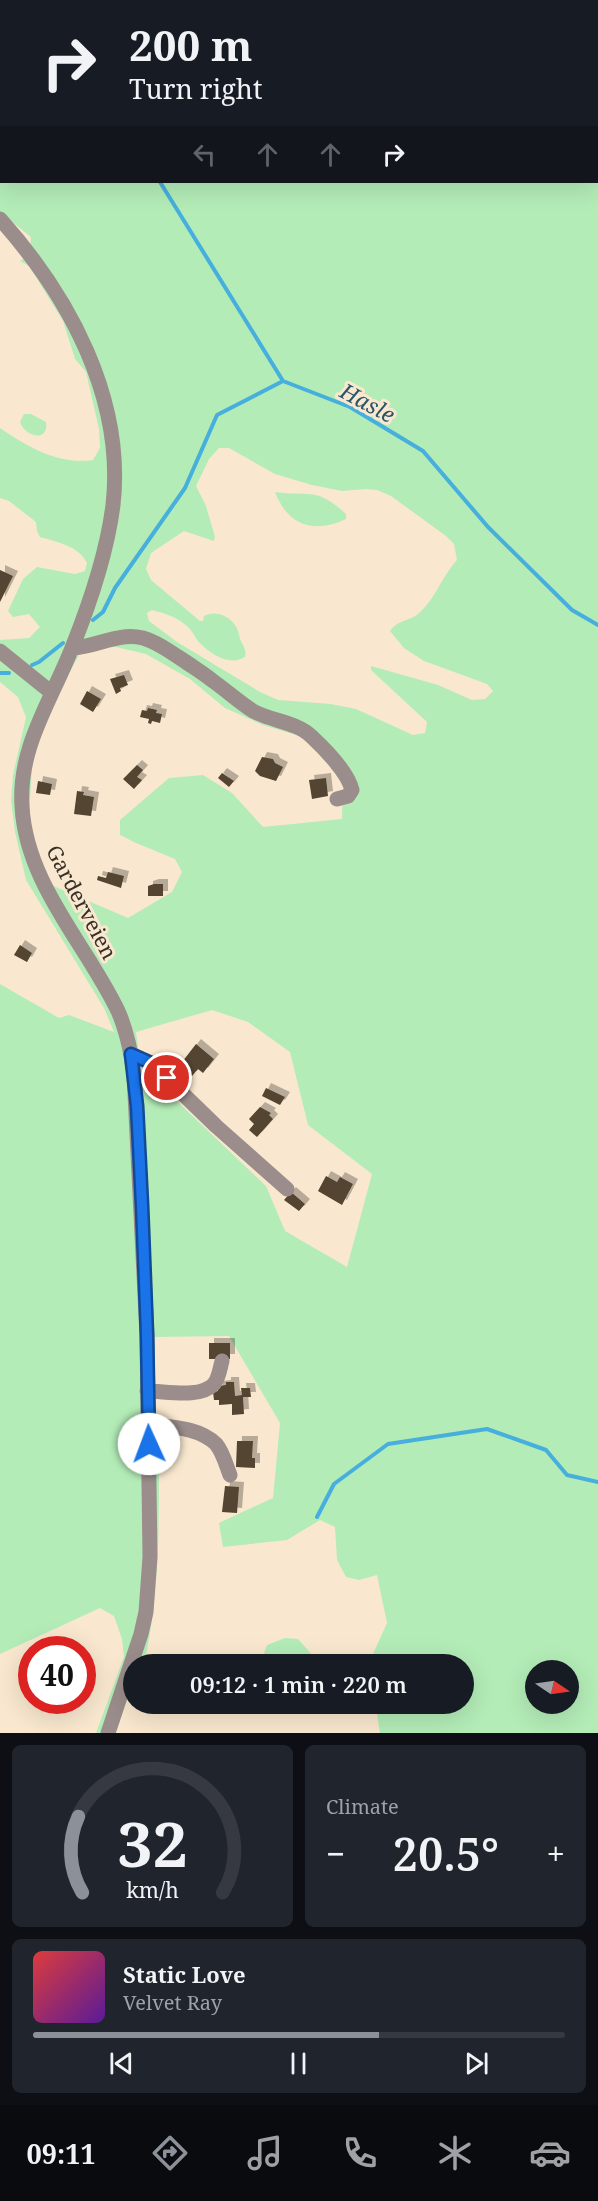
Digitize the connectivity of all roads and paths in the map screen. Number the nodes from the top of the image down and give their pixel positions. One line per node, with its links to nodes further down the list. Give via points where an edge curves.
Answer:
1 (0, 219): 2 (street, Garderveien, via 49,281 74,322 97,378 109,426 114,473 109,528)
2 (72, 648): 4 (street, Garderveien); 5 (street, via 130,636 155,642 245,706 311,736 350,780 352,790 348,796)
3 (0, 651): 4 (street)
4 (52, 693): 6 (street, Garderveien, via 25,762 21,806 26,838 63,918 118,1011)
5 (337, 799)
6 (131, 1054): 7 (street, via 151,1063); 9 (street, Garderveien, via 142,1205)
7 (286, 1189)
8 (222, 1361): 9 (street, via 216,1382 204,1390)
9 (147, 1391): 10 (street, Garderveien)
10 (148, 1424): 11 (street, via 191,1430 215,1443); 12 (street, Garderveien, via 151,1510 146,1612)
11 (230, 1474)
12 (108, 1733)

